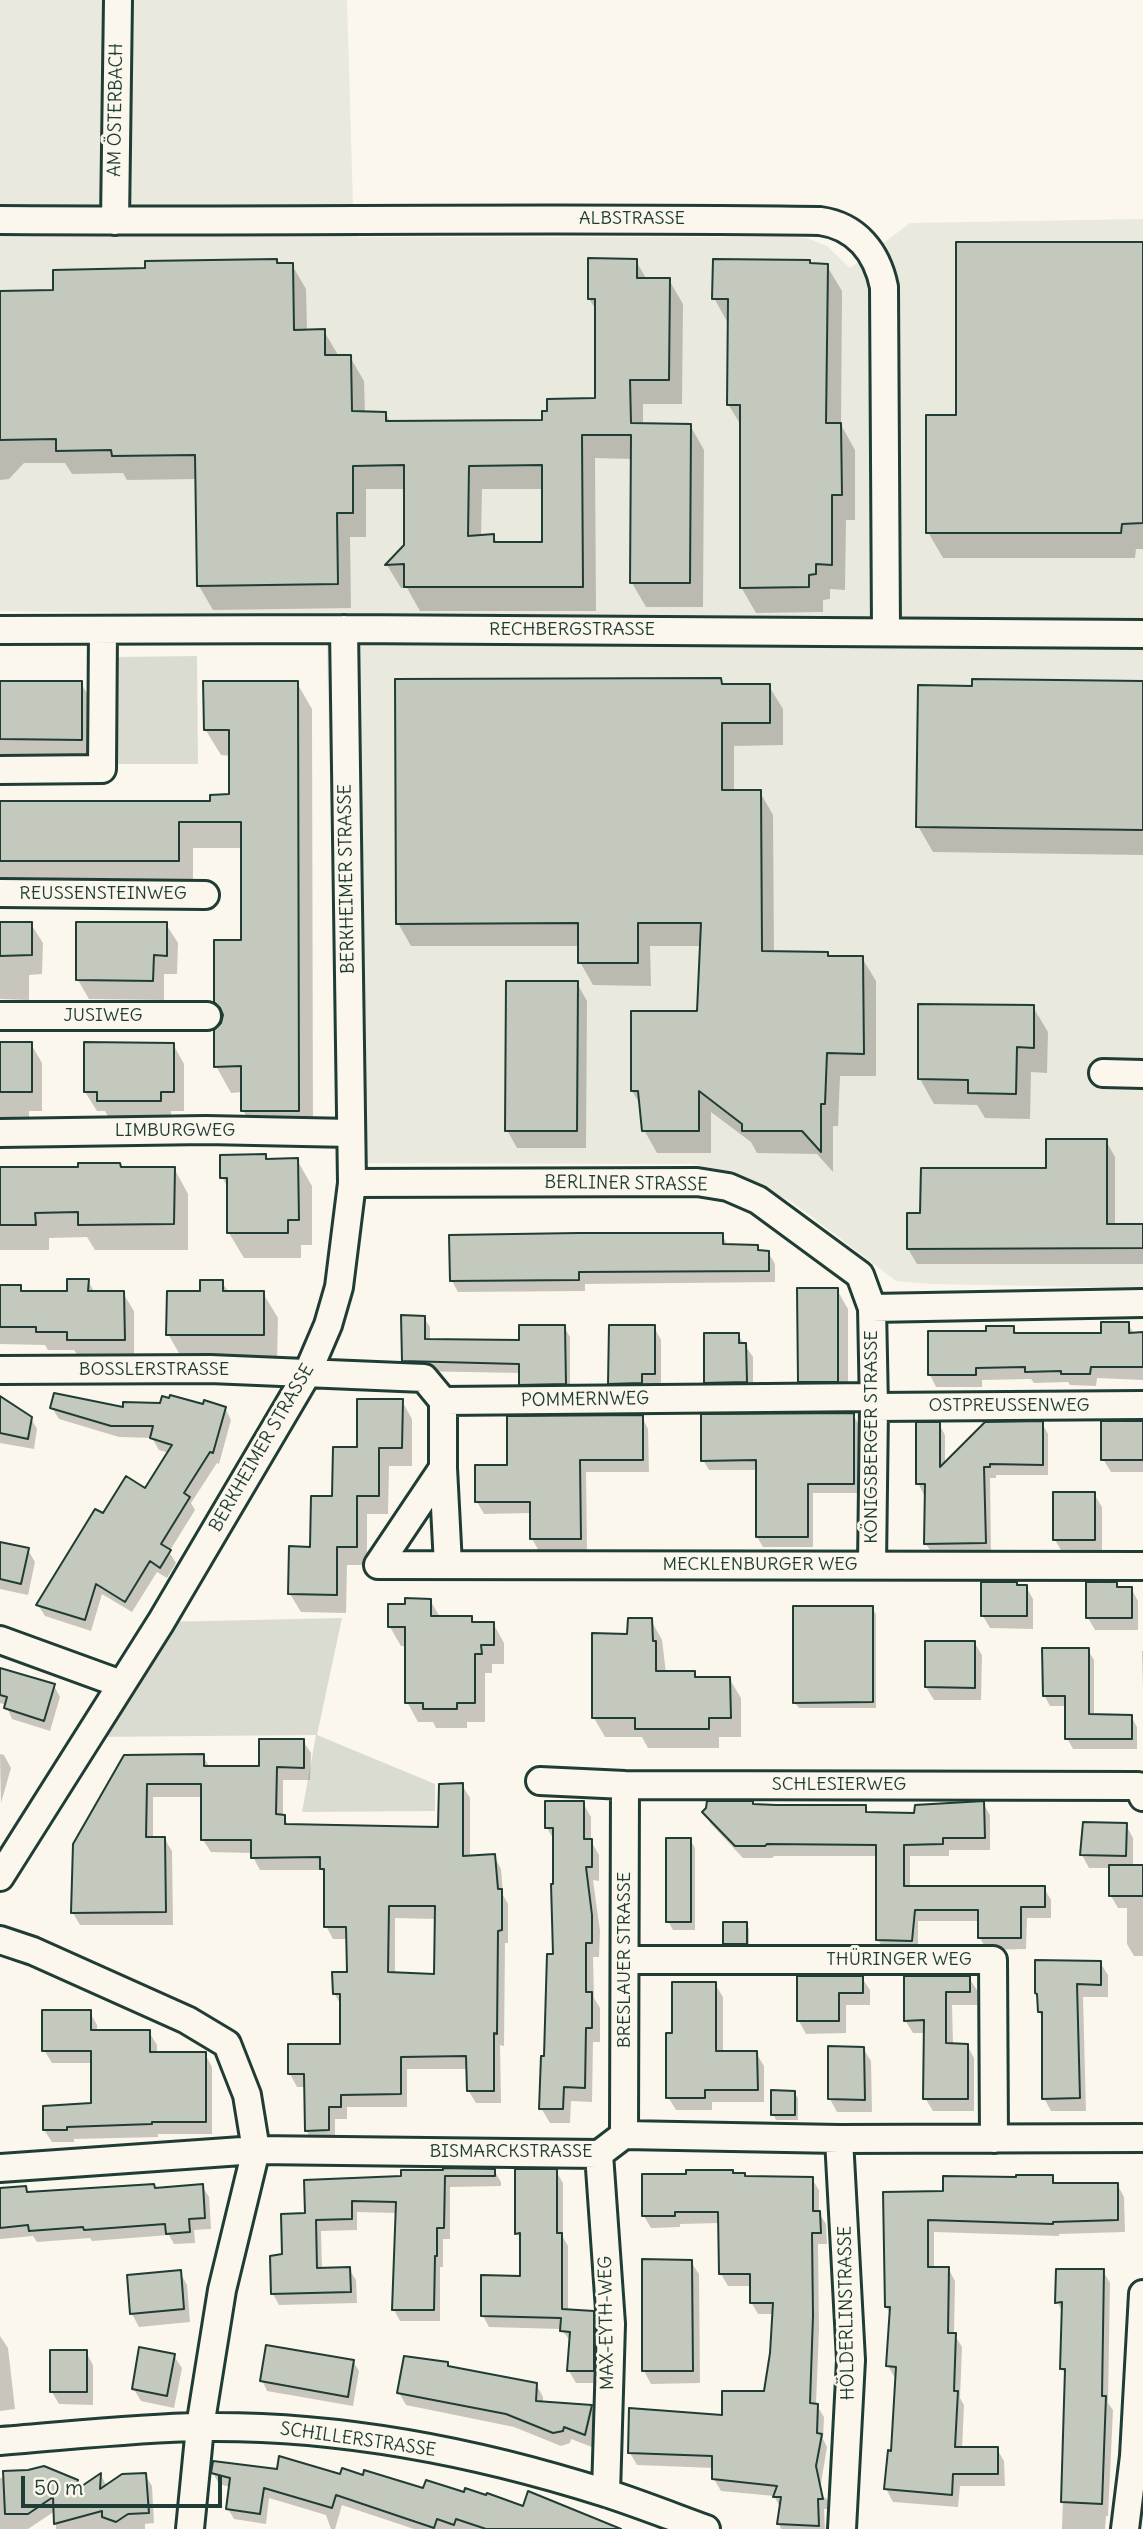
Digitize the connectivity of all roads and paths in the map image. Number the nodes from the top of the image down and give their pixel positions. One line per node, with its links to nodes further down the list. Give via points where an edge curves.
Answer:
1 (118, 0): 3 (street, AM ÖSTERBACH)
2 (0, 220): 3 (street, ALBSTRASSE)
3 (115, 221): 7 (street, ALBSTRASSE, via 628,218 820,221 843,228 871,251 884,287)
4 (0, 629): 6 (street, RECHBERGSTRASSE)
5 (344, 629): 6 (street, RECHBERGSTRASSE); 7 (street, RECHBERGSTRASSE); 17 (street, BERKHEIMER STRASSE)
6 (103, 630): 9 (street, via 102,769)
7 (886, 632): 8 (street, RECHBERGSTRASSE)
8 (1143, 634)
9 (0, 770)
10 (0, 894): 11 (street, REUSSENSTEINWEG)
11 (205, 895)
12 (0, 1016): 13 (street, JUSIWEG)
13 (206, 1016)
14 (1103, 1073): 15 (street)
15 (1143, 1074)
16 (0, 1133): 17 (street, LIMBURGWEG)
17 (351, 1133): 18 (street, BERKHEIMER STRASSE)
18 (352, 1183): 20 (street, BERLINER STRASSE, via 697,1182 728,1187 758,1200 860,1275); 22 (street, BERKHEIMER STRASSE, via 339,1287)
19 (1143, 1303): 20 (street)
20 (872, 1308): 24 (street, KÖNIGSBERGER STRASSE)
21 (0, 1370): 22 (street, BOSSLERSTRASSE, via 210,1369)
22 (307, 1374): 23 (street, via 424,1378); 31 (street, BERKHEIMER STRASSE)
23 (443, 1401): 24 (street, POMMERNWEG); 26 (street)
24 (874, 1402): 25 (street, OSTPREUSSENWEG); 28 (street, KÖNIGSBERGER STRASSE)
25 (1143, 1405)
26 (443, 1468): 27 (street); 27 (street, MECKLENBURGER WEG, via 378,1565)
27 (448, 1565): 28 (street, MECKLENBURGER WEG)
28 (872, 1565): 29 (street, MECKLENBURGER WEG)
29 (1143, 1566)
30 (0, 1640): 31 (street)
31 (121, 1684): 35 (street, BERKHEIMER STRASSE)
32 (540, 1781): 33 (street, SCHLESIERWEG)
33 (625, 1785): 34 (street, SCHLESIERWEG); 37 (street, BRESLAUER STRASSE)
34 (1141, 1792)
35 (0, 1877)
36 (0, 1940): 42 (street, via 187,2020 228,2044 247,2095)
37 (625, 1960): 38 (street, BRESLAUER STRASSE); 41 (street, THÜRINGER WEG, via 993,1959)
38 (624, 2135): 40 (street); 43 (street, BISMARCKSTRASSE)
39 (1143, 2138): 41 (street)
40 (839, 2139): 41 (street); 51 (street, HÖLDERLINSTRASSE, via 851,2360)
41 (994, 2139)
42 (256, 2150): 43 (street, BISMARCKSTRASSE); 44 (street, BISMARCKSTRASSE); 46 (street, via 222,2290)
43 (599, 2154): 48 (street, MAX-EYTH-WEG, via 611,2324)
44 (0, 2168)
45 (1143, 2294): 52 (street)
46 (200, 2427): 47 (street, SCHILLERSTRASSE); 48 (street, SCHILLERSTRASSE, via 294,2430 411,2444); 49 (street)
47 (0, 2441)
48 (606, 2493): 50 (street, SCHILLERSTRASSE)
49 (190, 2529)
50 (706, 2529)
51 (842, 2529)
52 (1125, 2529)

